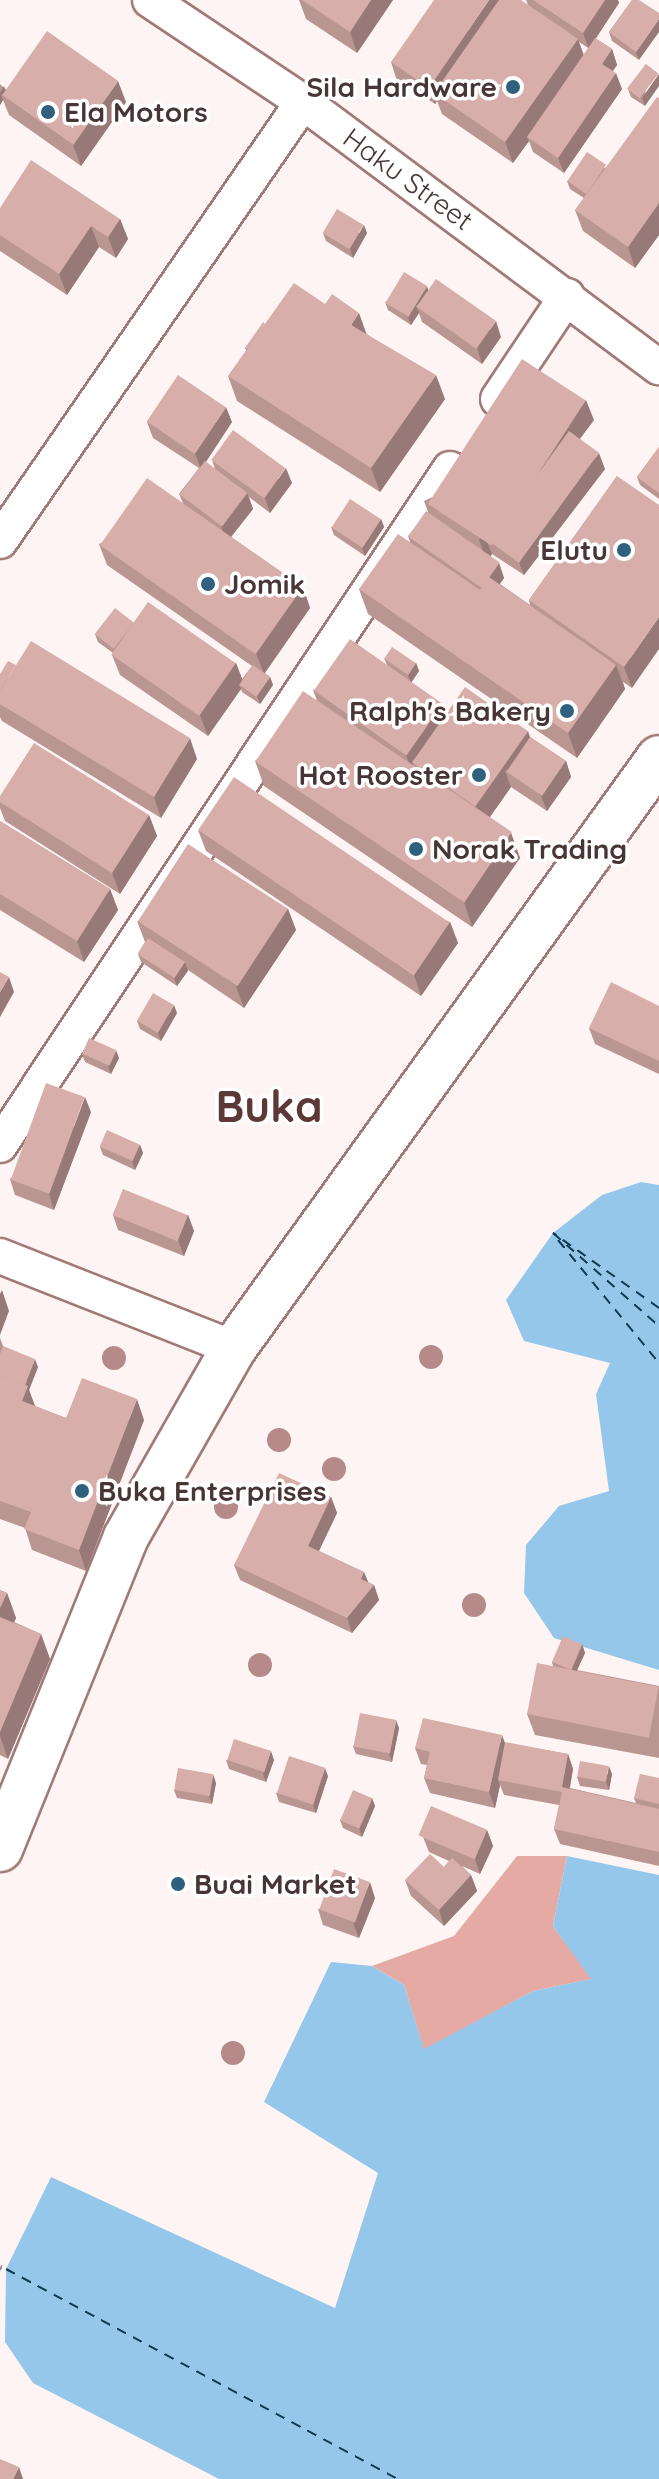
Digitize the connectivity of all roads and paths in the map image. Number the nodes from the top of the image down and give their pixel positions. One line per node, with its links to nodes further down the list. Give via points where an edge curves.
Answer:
1 (150, 0): 2 (street, Haku Street)
2 (303, 102): 3 (street, Haku Street); 5 (street)
3 (567, 296): 4 (street, Haku Street); 7 (street)
4 (659, 367)
5 (0, 541)
6 (659, 758): 9 (main road)
7 (0, 1145)
8 (0, 1256): 9 (street)
9 (234, 1348): 10 (main road, via 126,1537)
10 (0, 1849)

